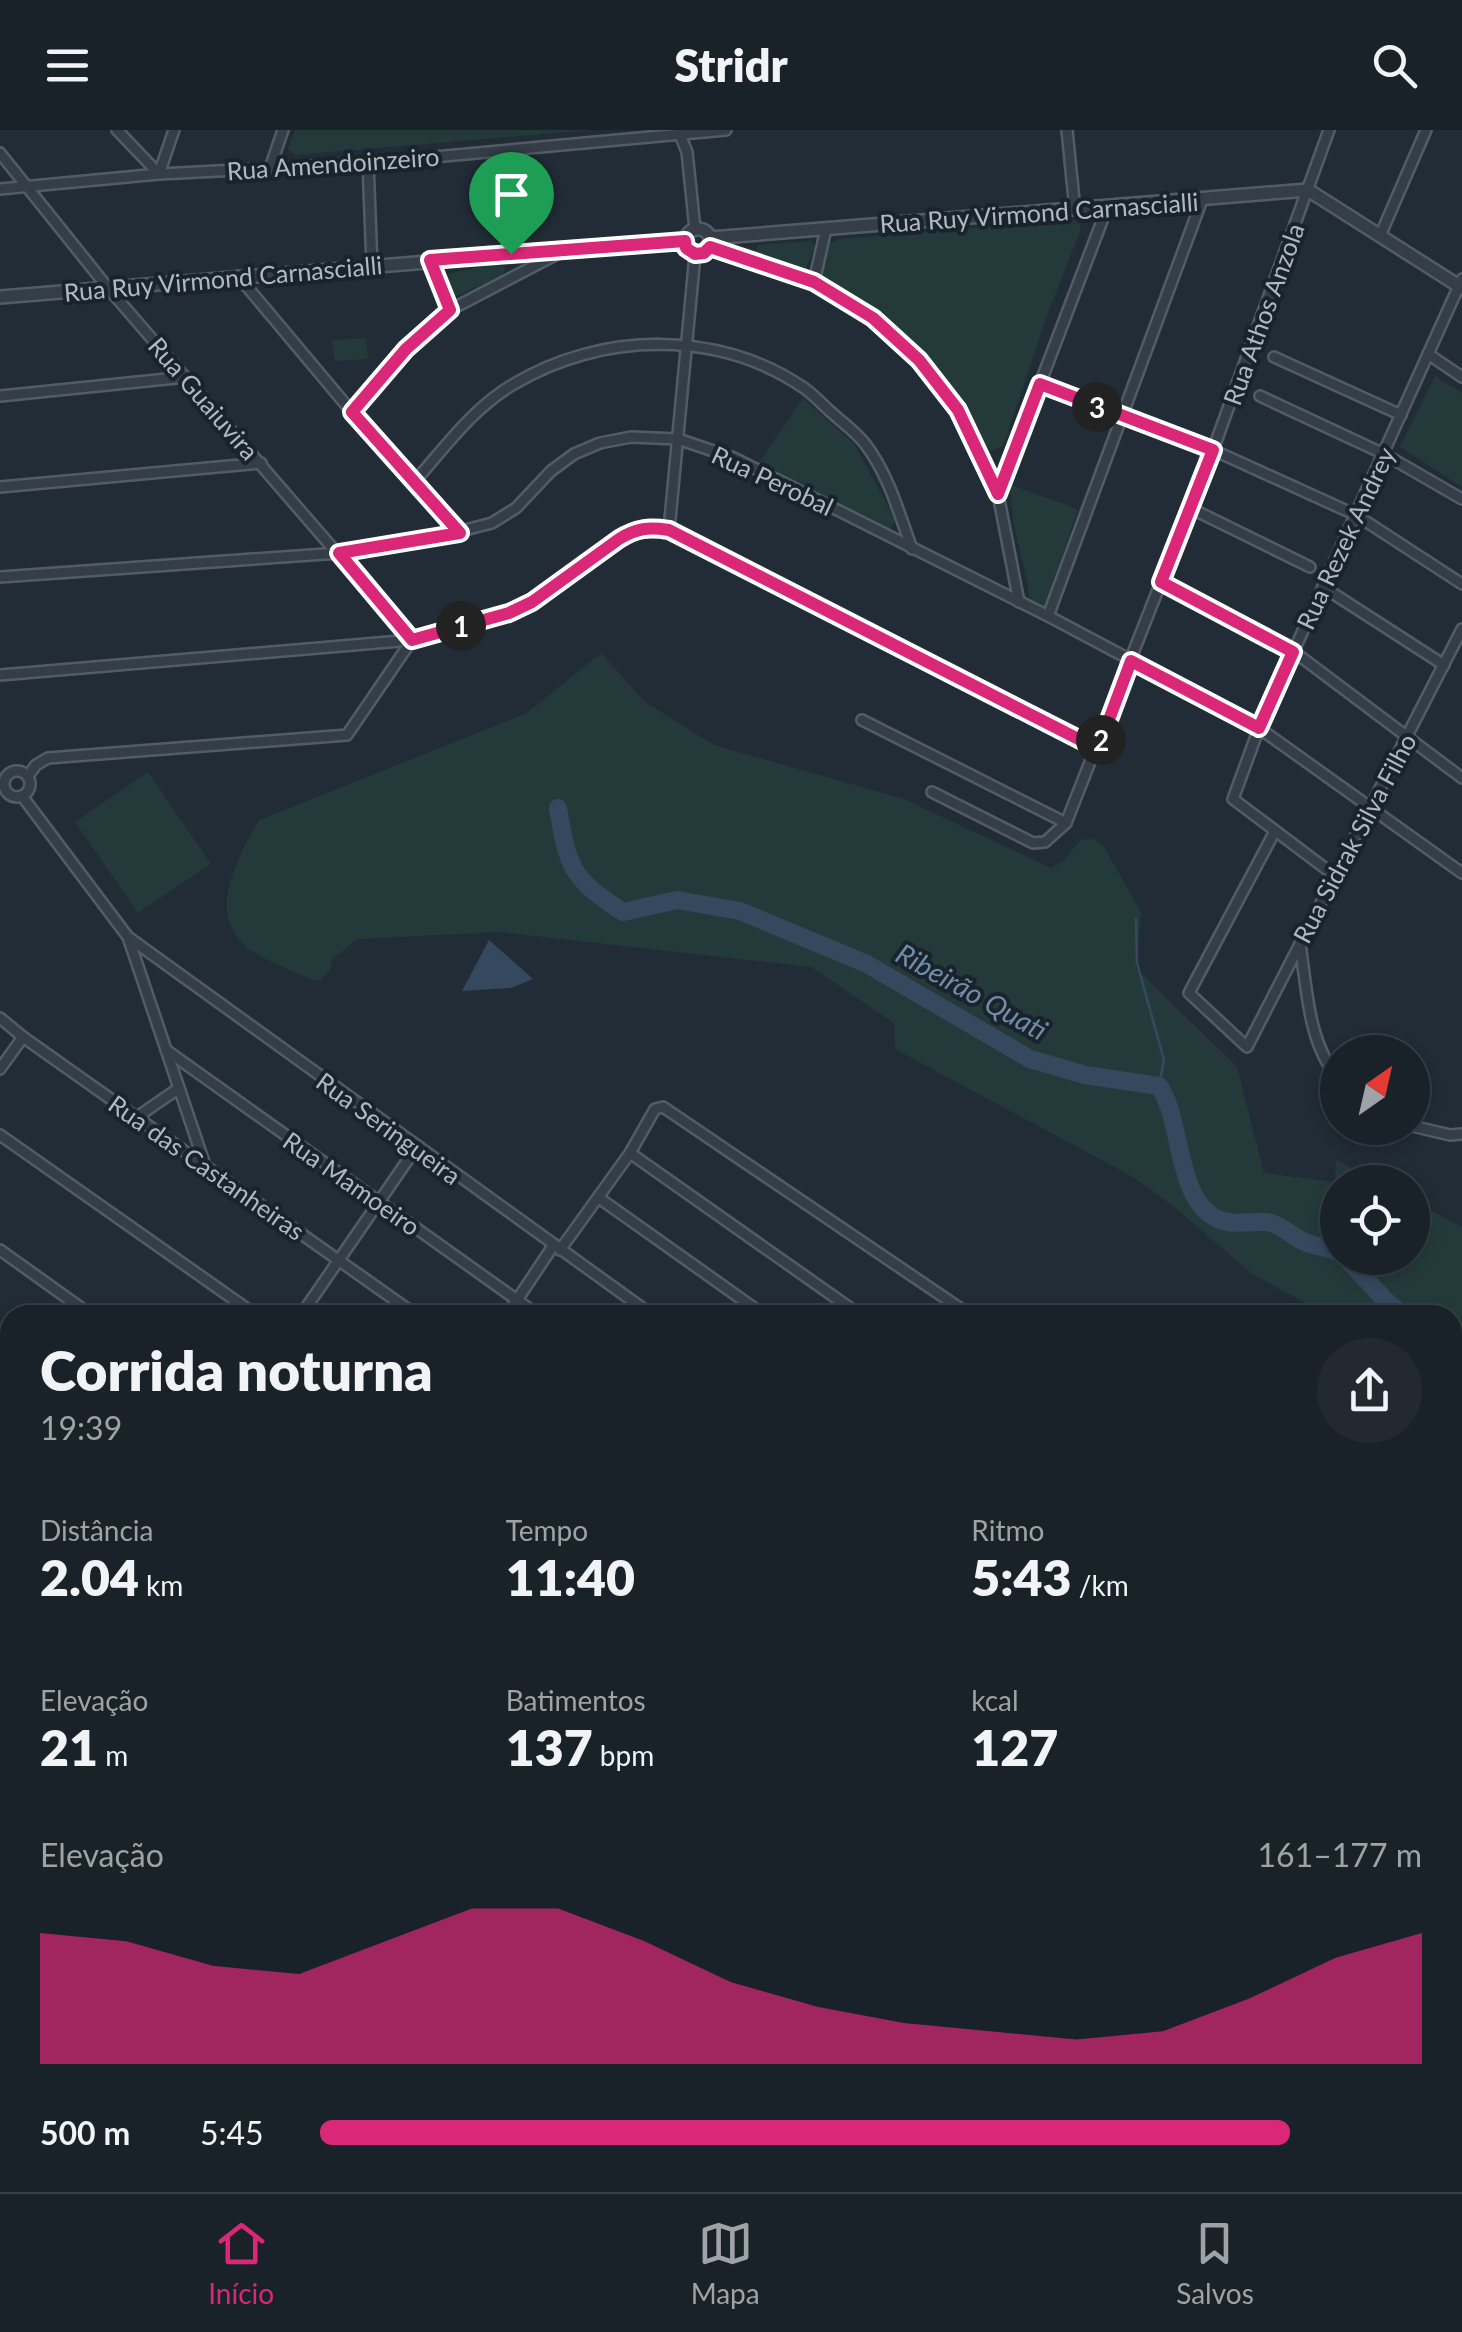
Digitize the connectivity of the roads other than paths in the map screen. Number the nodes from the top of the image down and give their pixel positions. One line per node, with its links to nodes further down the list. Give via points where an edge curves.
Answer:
1 (117, 130): 12 (street)
2 (174, 130): 12 (street)
3 (284, 130): 11 (street)
4 (726, 130): 8 (street, Rua Amendoinzeiro)
5 (1067, 130): 18 (street)
6 (1329, 130): 15 (street, Rua Athos Anzola)
7 (1426, 130): 21 (street)
8 (679, 132): 10 (street, Rua Amendoinzeiro); 20 (street)
9 (0, 153): 13 (street, Rua Guaiuvira)
10 (368, 163): 11 (street, Rua Amendoinzeiro); 27 (street)
11 (270, 168): 12 (street, Rua Amendoinzeiro)
12 (159, 174): 13 (street, Rua Amendoinzeiro)
13 (28, 186): 14 (street, Rua Amendoinzeiro); 31 (street, Rua Guaiuvira)
14 (0, 189)
15 (1308, 190): 16 (street, Rua Ruy Virmond Carnascialli); 21 (street); 46 (street, Rua Athos Anzola)
16 (1202, 200): 17 (street, Rua Ruy Virmond Carnascialli); 44 (street)
17 (1107, 208): 18 (street, Rua Ruy Virmond Carnascialli); 39 (street)
18 (1074, 210): 19 (street, Rua Ruy Virmond Carnascialli)
19 (826, 228): 23 (street, Rua Ruy Virmond Carnascialli); 29 (street)
20 (695, 230): 22 (street); 23 (street)
21 (1380, 236): 30 (street)
22 (685, 241): 24 (street, Rua Ruy Virmond Carnascialli); 25 (street)
23 (710, 242): 25 (street); 29 (street)
24 (565, 250): 26 (street, Rua Ruy Virmond Carnascialli); 33 (street)
25 (695, 254): 34 (street)
26 (430, 260): 27 (street, Rua Ruy Virmond Carnascialli); 33 (street)
27 (372, 265): 28 (street, Rua Ruy Virmond Carnascialli)
28 (238, 276): 31 (street, Rua Ruy Virmond Carnascialli); 42 (street)
29 (814, 282): 51 (street, via 873,318 919,360 958,410)
30 (1461, 284): 35 (street, Rua Rezek Andrey)
31 (108, 288): 32 (street, Rua Ruy Virmond Carnascialli); 37 (street, Rua Guaiuvira)
32 (0, 297)
33 (450, 310): 42 (street)
34 (686, 345): 45 (street); 49 (street, via 608,347 512,385 476,412); 57 (street, via 742,358 816,398 864,442 889,483)
35 (1428, 354): 38 (street); 43 (street, Rua Rezek Andrey)
36 (1274, 357): 43 (street)
37 (186, 377): 40 (street); 48 (street, Rua Guaiuvira)
38 (1462, 377)
39 (1040, 384): 44 (street); 51 (street)
40 (0, 396)
41 (1260, 396): 47 (street)
42 (352, 412): 49 (street)
43 (1400, 415): 47 (street, Rua Rezek Andrey)
44 (1120, 416): 46 (street); 65 (street)
45 (678, 439): 55 (street); 56 (street, Rua Perobal, via 631,437 574,454 516,508); 57 (street, Rua Perobal, via 734,458)
46 (1213, 450): 53 (street, Rua Athos Anzola); 54 (street)
47 (1384, 454): 52 (street); 54 (street, Rua Rezek Andrey)
48 (262, 464): 50 (street); 58 (street, Rua Guaiuvira)
49 (416, 480): 56 (street)
50 (0, 487)
51 (998, 494): 64 (street)
52 (1462, 499)
53 (1190, 508): 59 (street); 61 (street, Rua Athos Anzola)
54 (1356, 515): 62 (street); 63 (street, Rua Rezek Andrey)
55 (669, 530): 67 (street, via 634,530 532,602); 75 (street)
56 (460, 533): 58 (street, Rua Perobal)
57 (912, 549): 64 (street, Rua Perobal)
58 (339, 553): 60 (street, Rua Perobal); 67 (street, Rua Guaiuvira)
59 (1310, 567)
60 (0, 577)
61 (1161, 582): 68 (street); 69 (street, Rua Athos Anzola)
62 (1462, 584)
63 (1323, 587): 68 (street, Rua Rezek Andrey); 70 (street)
64 (1018, 602): 65 (street, Rua Perobal)
65 (1048, 616): 69 (street, Rua Perobal)
66 (1462, 629): 70 (street, Rua Sidrak Silva Filho)
67 (412, 640): 71 (street); 78 (street, via 348,735 48,758)
68 (1293, 652): 73 (street, Rua Rezek Andrey); 74 (street)
69 (1131, 661): 73 (street, Rua Perobal); 75 (street, Rua Athos Anzola)
70 (1444, 666): 74 (street, Rua Sidrak Silva Filho)
71 (0, 675)
72 (862, 720): 84 (street)
73 (1259, 728): 83 (street, Rua Perobal); 85 (street, Rua Rezek Andrey, via 1232,799)
74 (1408, 736): 79 (street); 83 (street, Rua Sidrak Silva Filho)
75 (1098, 749): 84 (street, Rua Athos Anzola)
76 (0, 764): 77 (street)
77 (8, 774): 78 (street); 81 (street)
78 (28, 776): 82 (street, via 30,787)
79 (1462, 778)
80 (932, 792): 84 (street, via 1033,843)
81 (3, 794): 82 (street)
82 (22, 796): 88 (street)
83 (1370, 809): 86 (street, Rua Perobal); 87 (street, Rua Sidrak Silva Filho)
84 (1063, 827)
85 (1275, 832): 87 (street); 89 (street, Rua Sidrak Silva Filho, via 1188,993 1248,1048)
86 (1462, 873)
87 (1334, 874): 89 (street, Rua Sidrak Silva Filho)
88 (128, 937): 93 (street); 100 (street, Rua Seringueira)
89 (1300, 942): 92 (street)
90 (0, 1018): 91 (street, Rua das Castanheiras)
91 (23, 1037): 94 (street); 96 (street, Rua das Castanheiras)
92 (1320, 1049)
93 (166, 1050): 95 (street); 104 (street, Rua Mamoeiro)
94 (0, 1070)
95 (179, 1088): 96 (street); 102 (street)
96 (136, 1118): 102 (street, Rua das Castanheiras)
97 (1430, 1130): 98 (street)
98 (1462, 1134)
99 (0, 1135): 110 (street)
100 (416, 1148): 104 (street); 105 (street, Rua Seringueira)
101 (630, 1152): 103 (street); 117 (street); 118 (street, via 662,1107)
102 (205, 1165): 107 (street, Rua das Castanheiras)
103 (599, 1198): 105 (street); 116 (street)
104 (380, 1202): 107 (street); 108 (street, Rua Mamoeiro)
105 (557, 1248): 108 (street); 115 (street, Rua Seringueira)
106 (0, 1250): 109 (street)
107 (338, 1260): 111 (street); 112 (street, Rua das Castanheiras)
108 (517, 1300): 113 (street); 114 (street, Rua Mamoeiro)
109 (77, 1305)
110 (242, 1305)
111 (309, 1305)
112 (402, 1305)
113 (514, 1305)
114 (524, 1305)
115 (638, 1305)
116 (750, 1305)
117 (846, 1305)
118 (955, 1305)

